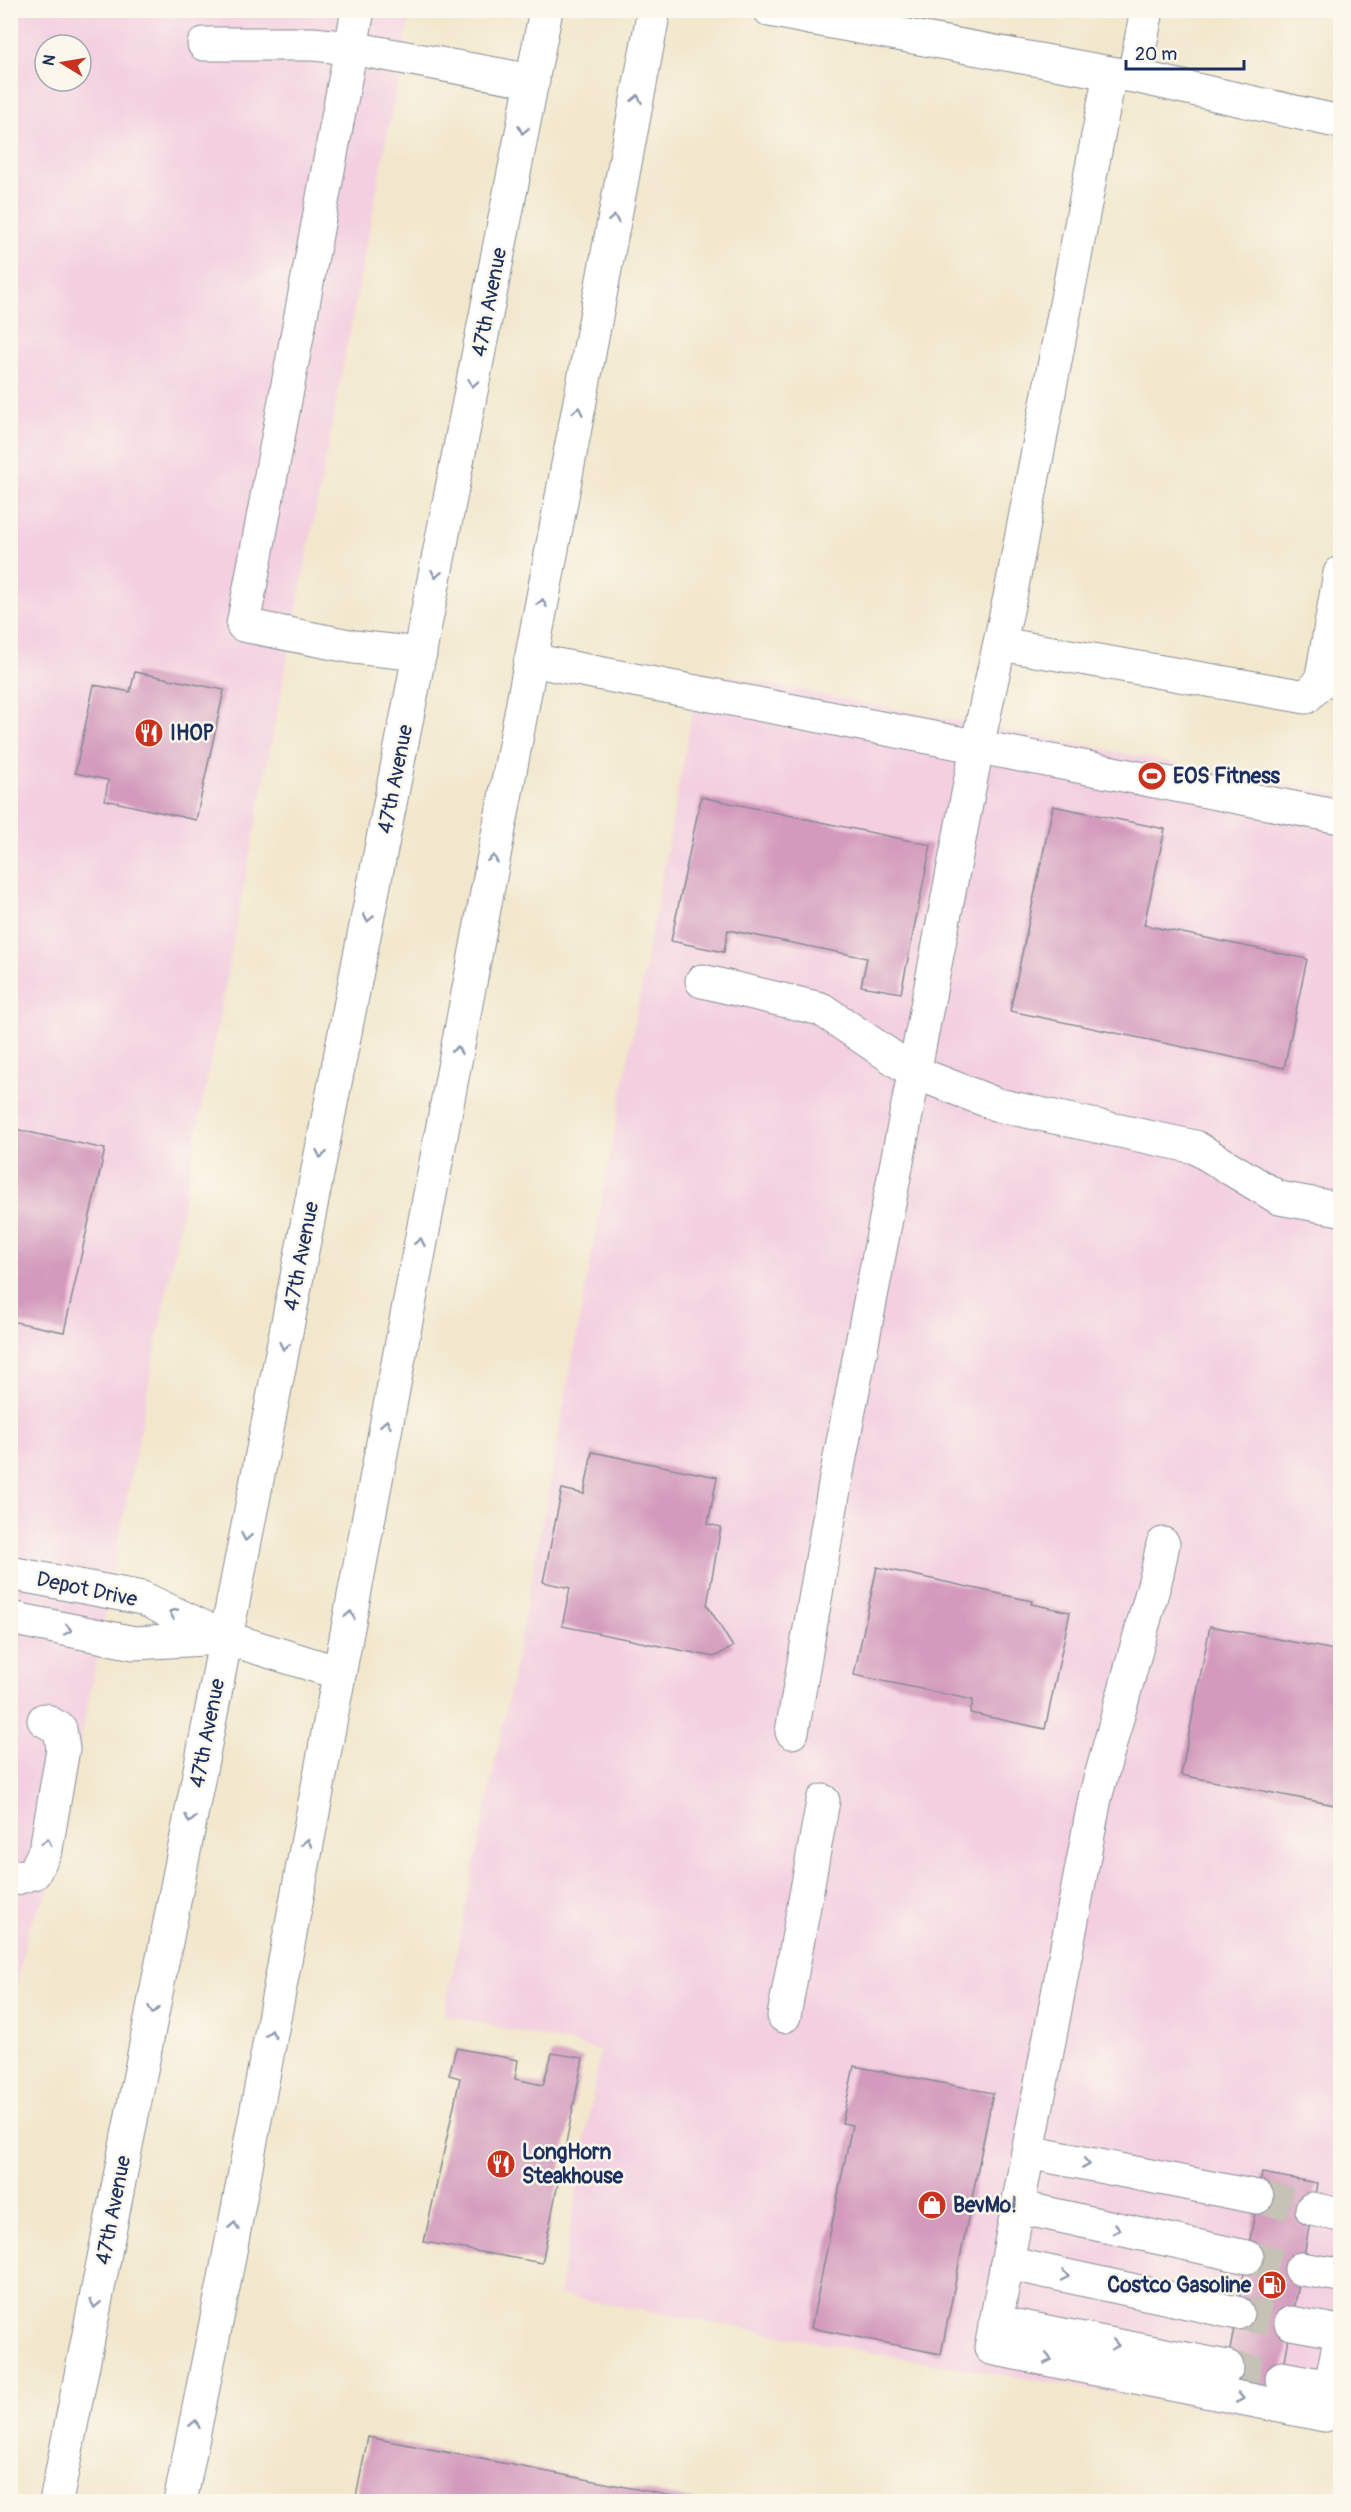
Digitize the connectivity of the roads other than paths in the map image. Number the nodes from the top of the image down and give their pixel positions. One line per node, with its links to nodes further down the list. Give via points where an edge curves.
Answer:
1 (358, 10): 8 (main road)
2 (546, 10): 10 (main road, 47th Avenue)
3 (654, 10): 15 (main road, one-way to 3)
4 (770, 10): 6 (main road)
5 (1147, 10): 9 (main road)
6 (811, 14): 9 (main road)
7 (204, 44): 8 (main road)
8 (351, 48): 10 (main road); 14 (main road, via 243,625 354,647)
9 (1122, 75): 11 (main road); 13 (main road)
10 (532, 81): 14 (main road, 47th Avenue, one-way to 14)
11 (1341, 122)
12 (1341, 573): 13 (main road, via 1321,682 1306,697)
13 (1000, 644): 16 (main road)
14 (420, 654): 24 (main road, 47th Avenue, one-way to 24)
15 (531, 660): 16 (main road); 25 (main road, one-way to 15)
16 (977, 747): 17 (main road); 19 (main road)
17 (1341, 817)
18 (702, 981): 19 (main road, via 821,1009)
19 (914, 1072): 20 (main road, via 998,1105 1195,1147 1279,1198); 27 (main road)
20 (1341, 1209)
21 (1163, 1544): 31 (main road, via 1095,1798)
22 (10, 1573): 24 (main road, Depot Drive, one-way to 22, via 142,1598)
23 (10, 1618): 24 (main road, Depot Drive, one-way to 24, via 134,1643)
24 (226, 1638): 25 (main road); 44 (main road, 47th Avenue, one-way to 44)
25 (339, 1673): 45 (main road, one-way to 25)
26 (44, 1720): 29 (main road, one-way to 26, via 34,1873 46,1849 63,1749 60,1729)
27 (792, 1732)
28 (823, 1801): 30 (main road)
29 (10, 1880)
30 (784, 2016)
31 (1028, 2152): 32 (main road, one-way to 32); 33 (main road)
32 (1257, 2197)
33 (1018, 2207): 34 (main road, one-way to 34); 35 (main road)
34 (1247, 2257)
35 (1007, 2263): 38 (main road, one-way to 38); 40 (main road)
36 (1301, 2269): 37 (main road)
37 (1341, 2275)
38 (1237, 2313)
39 (1291, 2323): 41 (main road)
40 (993, 2335): 41 (main road, one-way to 41); 42 (main road, one-way to 42)
41 (1335, 2366): 43 (main road)
42 (1227, 2367)
43 (1282, 2378)
44 (56, 2502)
45 (180, 2502)

